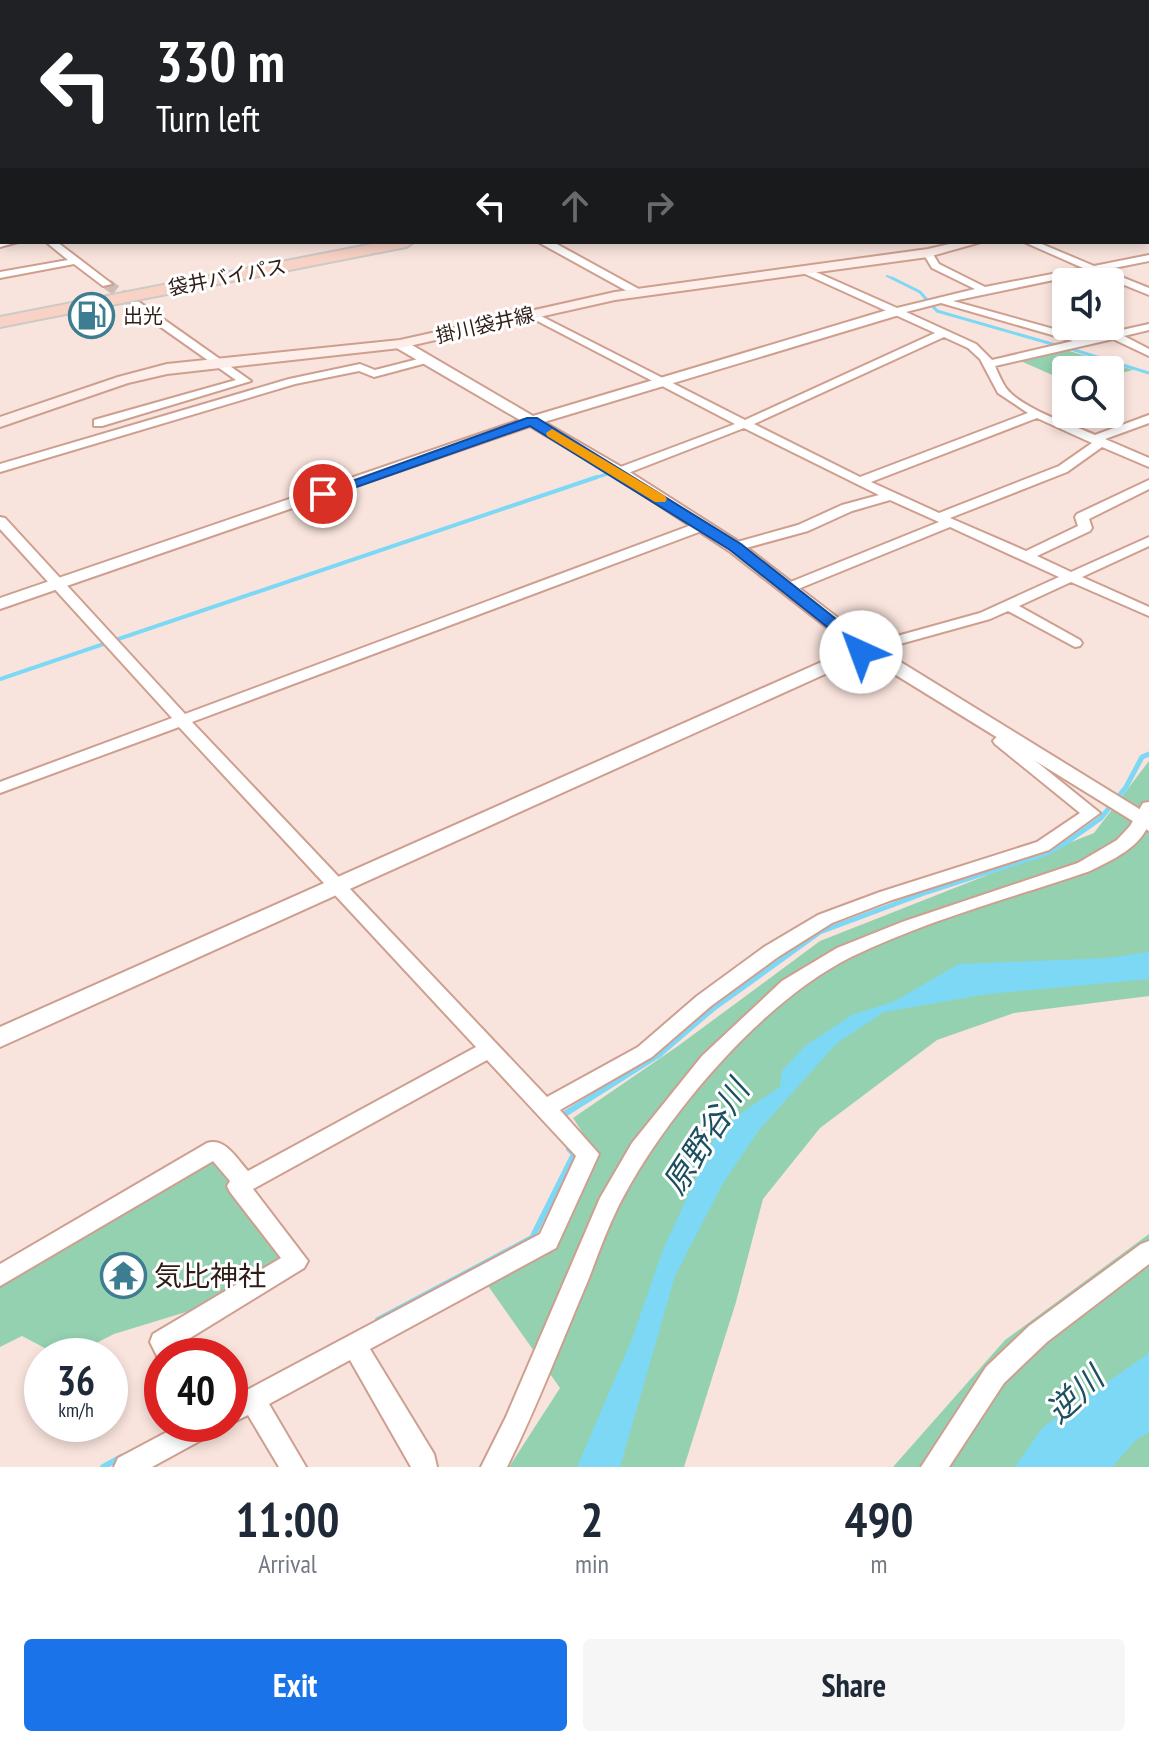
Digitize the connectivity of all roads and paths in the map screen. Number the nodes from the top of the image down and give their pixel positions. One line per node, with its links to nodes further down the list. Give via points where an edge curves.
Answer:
1 (54, 244): 9 (street)
2 (360, 244): 19 (highway, 袋井バイパス)
3 (395, 244): 19 (highway, 袋井バイパス)
4 (548, 244): 18 (street)
5 (966, 244): 7 (main road, 掛川袋井線)
6 (1034, 244): 10 (street)
7 (928, 253): 12 (main road, 掛川袋井線); 16 (street, via 935,266)
8 (1149, 258): 11 (street)
9 (80, 264): 13 (street); 19 (street, via 80,270)
10 (1096, 268)
11 (1104, 268)
12 (806, 271): 18 (main road, 掛川袋井線); 21 (street)
13 (0, 275)
14 (1052, 278): 16 (street)
15 (1124, 280): 17 (street)
16 (984, 290): 20 (street)
17 (1149, 292)
18 (640, 293): 23 (main road, 掛川袋井線)
19 (121, 294): 22 (highway, 袋井バイパス); 24 (highway, 袋井バイパス); 26 (street); 26 (street, via 159,326)
20 (942, 301): 21 (street); 31 (street)
21 (894, 312): 27 (street); 37 (street)
22 (0, 314)
23 (531, 315): 32 (main road, 掛川袋井線); 37 (street)
24 (0, 322)
25 (1149, 327): 28 (street)
26 (170, 328): 35 (street)
27 (944, 333): 36 (street, via 980,352); 43 (street)
28 (1124, 333)
29 (1093, 340): 31 (street)
30 (1124, 340): 33 (street)
31 (1085, 342): 36 (street)
32 (400, 344): 34 (street); 35 (main road, 掛川袋井線)
33 (1149, 353)
34 (426, 360): 40 (street); 46 (street, via 374,374 360,367 293,381)
35 (222, 362): 41 (main road, 掛川袋井線, via 123,380); 42 (street, via 245,381)
36 (988, 364): 38 (street, via 1002,391)
37 (660, 382): 40 (street); 43 (street)
38 (1037, 414): 44 (street); 48 (street)
39 (1149, 419): 44 (street)
40 (532, 421): 47 (street); 58 (street)
41 (0, 422)
42 (98, 423)
43 (745, 424): 47 (street); 48 (street)
44 (1098, 440): 45 (street); 51 (street, via 1063,469)
45 (1149, 463)
46 (0, 468)
47 (619, 472): 53 (street)
48 (859, 482): 50 (street)
49 (1149, 484): 56 (street, via 1082,517 1085,528)
50 (891, 496): 51 (street); 55 (street)
51 (946, 519): 56 (street); 59 (street)
52 (0, 521): 58 (street)
53 (702, 526): 55 (street); 65 (street)
54 (1149, 541): 57 (street)
55 (735, 547): 59 (street)
56 (1027, 556): 57 (street)
57 (1071, 576): 61 (street); 62 (street)
58 (59, 585): 60 (street); 65 (street)
59 (788, 588): 64 (street)
60 (0, 604)
61 (1008, 605): 63 (street); 64 (street)
62 (1149, 612)
63 (1075, 643)
64 (866, 649): 66 (street); 69 (street)
65 (182, 720): 67 (street); 69 (street)
66 (1008, 738): 68 (street); 72 (street, via 1001,741 1091,813 1043,846 825,919 704,1001 645,1052)
67 (0, 788)
68 (1147, 817): 84 (street, via 1131,838 1084,867 844,953 789,986 728,1041 671,1106 608,1204)
69 (337, 886): 70 (street); 71 (street)
70 (0, 1038)
71 (490, 1049): 72 (street); 73 (street)
72 (545, 1108): 77 (street, via 588,1154 548,1241)
73 (245, 1183): 75 (street, via 215,1149); 76 (street, via 238,1186 296,1261)
74 (1149, 1251): 85 (street, via 1038,1334 995,1375)
75 (0, 1276)
76 (169, 1338)
77 (354, 1345): 78 (street); 83 (street)
78 (253, 1400): 79 (street); 82 (street)
79 (248, 1403)
80 (172, 1442): 81 (street)
81 (127, 1467)
82 (293, 1467)
83 (424, 1467)
84 (494, 1467)
85 (934, 1467)

